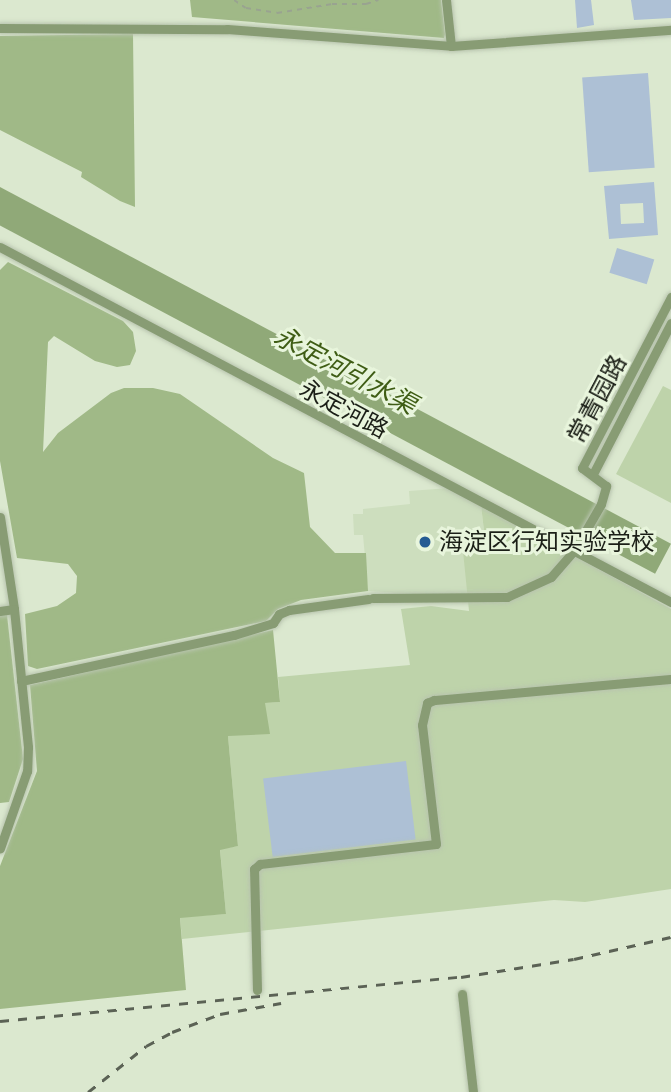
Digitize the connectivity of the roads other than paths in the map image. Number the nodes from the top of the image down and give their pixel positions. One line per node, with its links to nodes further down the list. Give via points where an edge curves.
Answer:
1 (446, 0): 4 (street)
2 (0, 28): 4 (street, via 227,29)
3 (671, 30): 4 (street)
4 (452, 46)
5 (0, 247): 10 (street, 永定河路)
6 (671, 298): 8 (street, 常青园路, via 582,468)
7 (670, 328): 8 (street, 常青园路)
8 (593, 474): 10 (street, via 606,486)
9 (0, 517): 12 (street)
10 (577, 547): 11 (street, 永定河路); 15 (street, via 542,584 507,597 371,598 289,610 273,623 234,635)
11 (671, 601)
12 (14, 610): 13 (street); 15 (street)
13 (0, 611)
14 (671, 679): 19 (street, via 427,703 422,725 436,844 260,864 254,869)
15 (21, 681): 16 (street, via 27,771)
16 (14, 811): 17 (street); 18 (street)
17 (0, 813)
18 (0, 848)
19 (257, 989)
20 (462, 994): 21 (street)
21 (473, 1092)

